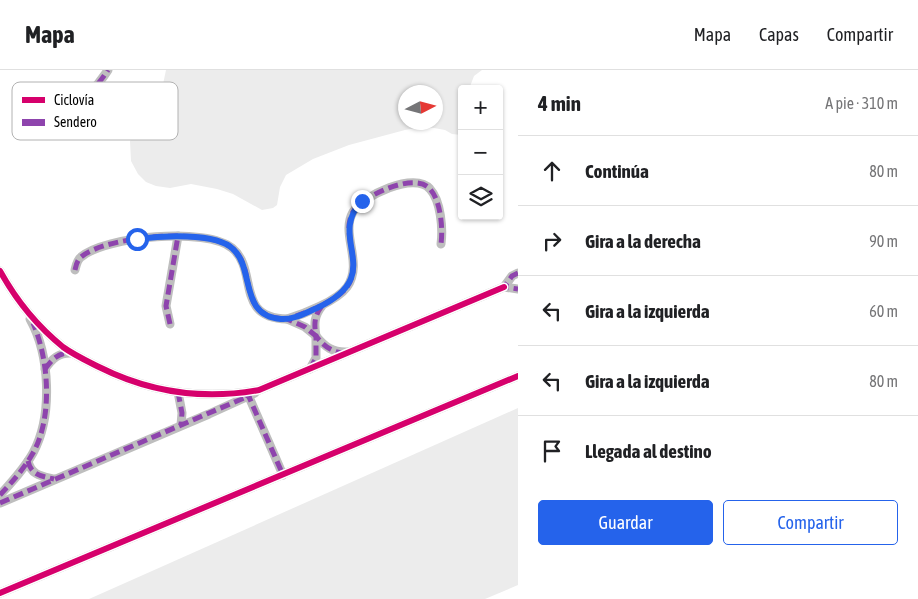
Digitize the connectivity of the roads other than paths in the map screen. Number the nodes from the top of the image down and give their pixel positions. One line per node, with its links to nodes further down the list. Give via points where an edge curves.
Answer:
1 (108, 70): 2 (street)
2 (100, 82)
3 (178, 236): 6 (street, via 137,239 97,248 81,256); 11 (street, via 233,248 241,260 248,289 257,308 272,318); 12 (street, via 166,306)
4 (441, 244): 9 (street, via 443,228 436,200 426,186 402,184 369,197 357,206 351,218 354,269 350,282 344,291)
5 (0, 270): 10 (street)
6 (75, 270)
7 (518, 273): 8 (street, via 512,276)
8 (513, 289): 14 (street)
9 (322, 306): 11 (street); 13 (street, via 314,320)
10 (24, 308): 15 (street, via 48,334); 16 (street, via 39,339)
11 (287, 319): 13 (street)
12 (170, 324)
13 (316, 336): 14 (street, via 334,351); 17 (street, via 316,358)
14 (350, 352): 17 (street)
15 (72, 353): 16 (street, via 57,356); 19 (street, via 132,382)
16 (45, 369): 22 (street, via 43,422)
17 (310, 369): 20 (street)
18 (518, 376): 23 (street)
19 (178, 392): 20 (street); 21 (street)
20 (246, 395): 21 (street); 23 (street)
21 (181, 426): 24 (street)
22 (28, 461): 24 (street, via 36,474); 25 (street)
23 (283, 475): 27 (street)
24 (54, 479): 26 (street)
25 (0, 495)
26 (0, 503)
27 (0, 593)

